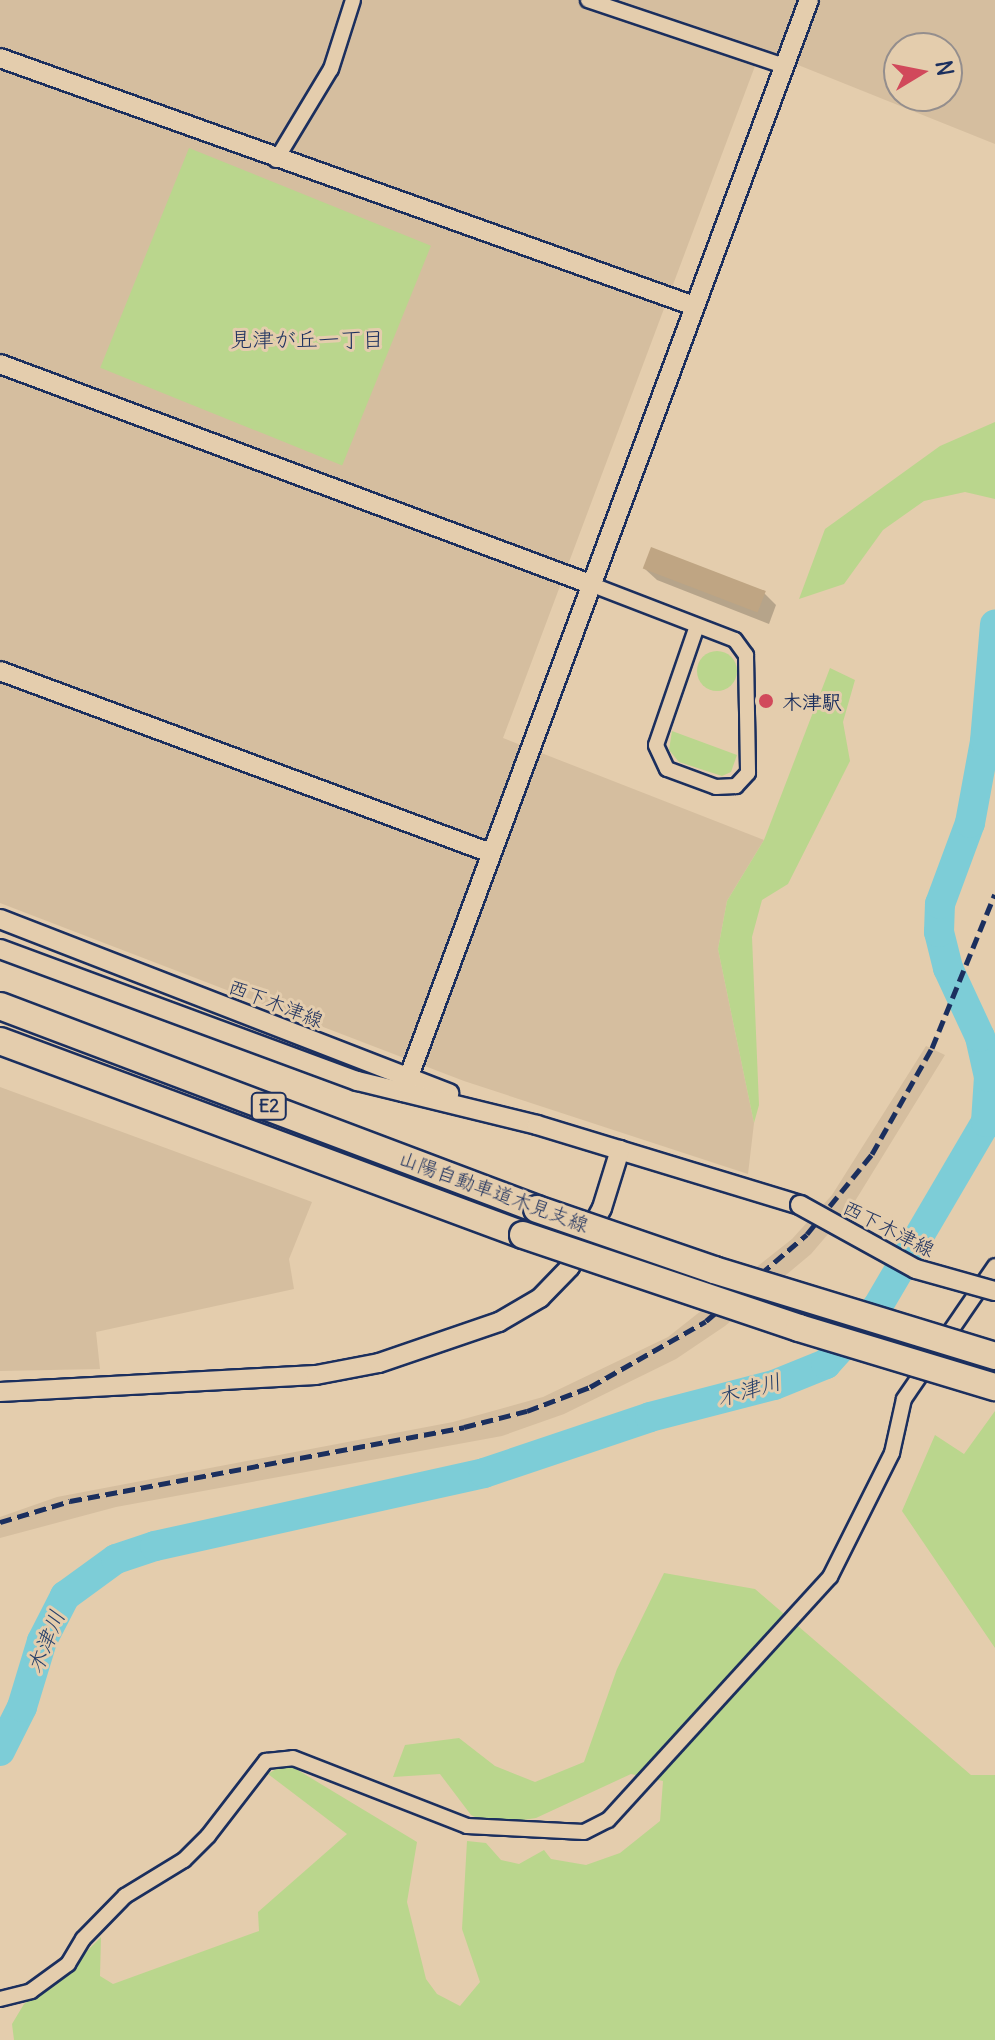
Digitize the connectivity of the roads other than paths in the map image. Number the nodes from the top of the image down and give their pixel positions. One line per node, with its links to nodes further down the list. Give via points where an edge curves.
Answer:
1 (353, 0): 6 (street, via 331,69)
2 (588, 0): 5 (street)
3 (809, 0): 5 (street)
4 (0, 58): 6 (street)
5 (784, 66): 7 (street)
6 (276, 160): 7 (street)
7 (694, 306): 9 (street)
8 (0, 364): 9 (street)
9 (590, 584): 10 (street); 12 (street)
10 (697, 626): 10 (street, via 735,640 746,655 748,773 736,786 716,787 667,769 656,745)
11 (0, 671): 12 (street)
12 (488, 852): 17 (street)
13 (0, 919): 17 (street, 西下木津線)
14 (0, 949): 17 (street, 西下木津線, via 357,1081)
15 (0, 1006): 21 (highway, 山陽自動車道木見支線 / E2, bridge, via 537,1209)
16 (0, 1041): 22 (highway, 山陽自動車道木見支線 / E2, bridge, via 523,1235)
17 (406, 1085): 18 (street, 西下木津線)
18 (620, 1150): 20 (street, 西下木津線, bridge, via 800,1205 916,1269); 23 (street, via 602,1208 570,1267 540,1298 499,1322 379,1363 316,1375)
19 (995, 1266): 24 (street, via 904,1399 892,1453 830,1577 608,1820 584,1832 467,1826 293,1758 266,1761 208,1836 184,1860 125,1896 83,1939 68,1964 31,1991)
20 (995, 1291)
21 (995, 1356)
22 (995, 1387)
23 (0, 1392)
24 (0, 1999)

